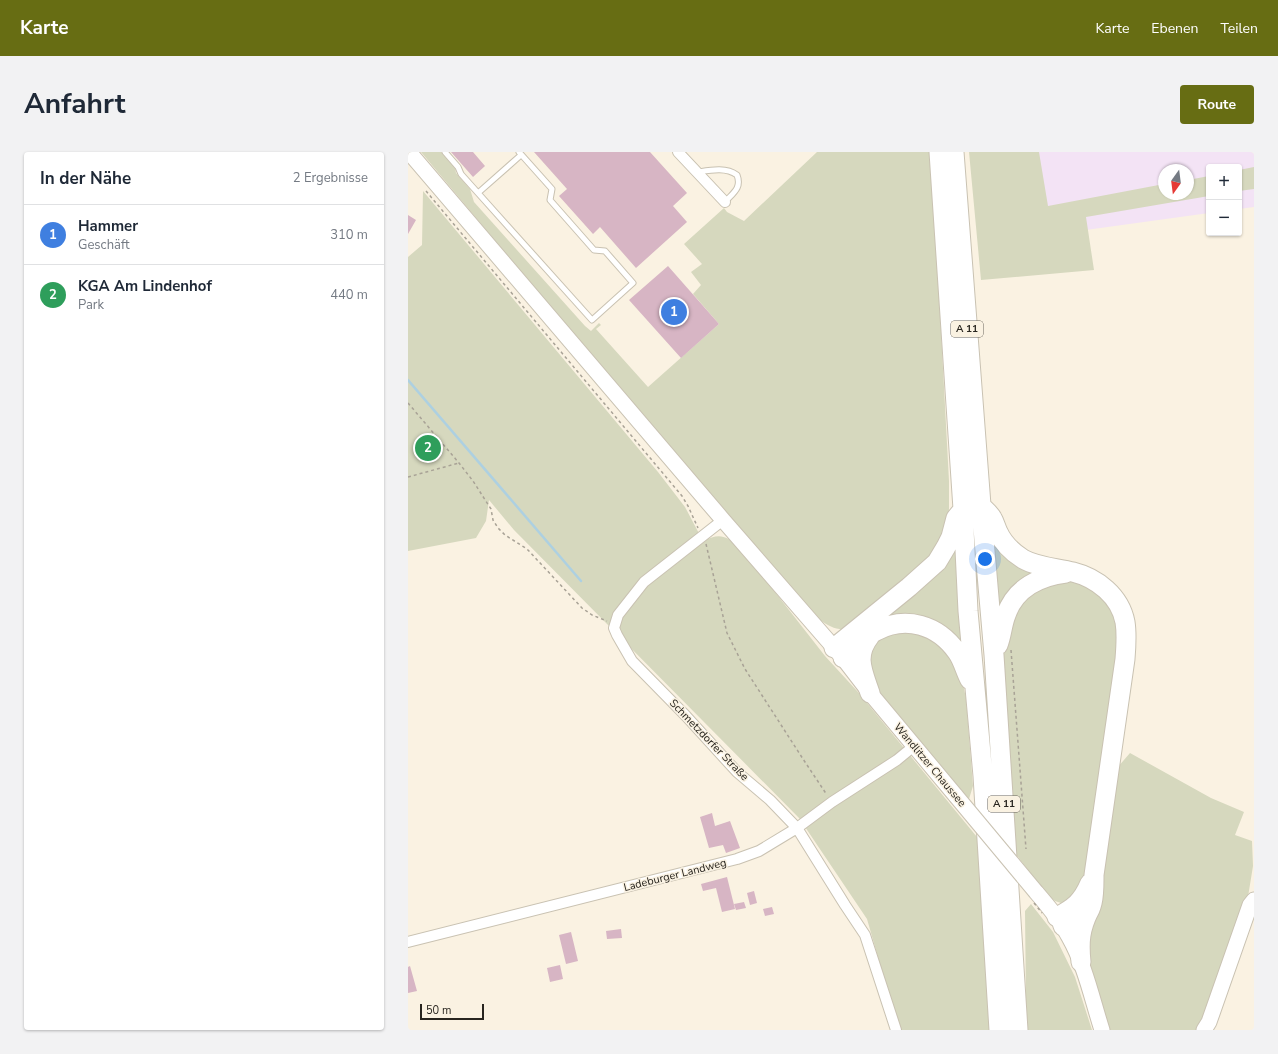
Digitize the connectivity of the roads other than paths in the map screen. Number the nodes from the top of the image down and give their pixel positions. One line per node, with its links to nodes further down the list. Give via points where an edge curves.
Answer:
1 (409, 152): 11 (main road, Wandlitzer Chaussee)
2 (445, 152): 8 (lane)
3 (678, 152): 7 (street)
4 (940, 152): 10 (highway, A 11)
5 (954, 152): 10 (highway, A 11)
6 (520, 153): 8 (lane); 8 (lane, via 552,189 550,200 594,250 604,251 633,283 592,320)
7 (698, 172): 9 (street); 9 (lane, via 729,170 737,175 738,187)
8 (478, 193)
9 (726, 202)
10 (972, 507): 12 (highway, via 992,518 1003,542 1014,553 1035,564); 14 (highway, via 956,518 951,537 936,562); 15 (highway, A 11); 16 (highway, A 11, via 968,611)
11 (723, 520): 14 (main road, Wandlitzer Chaussee); 19 (street, Schmetzdorfer Straße, via 644,582 618,615 614,628 632,661 737,772 770,800)
12 (1074, 572): 15 (highway, via 1041,578 1019,593 1006,612); 20 (highway, via 1092,579 1105,588 1114,599 1124,622 1126,640)
13 (872, 633): 14 (highway); 16 (highway, via 899,623 916,623 930,628 945,637 958,653); 17 (highway, via 864,645 860,661)
14 (838, 653): 17 (main road, Wandlitzer Chaussee)
15 (994, 655): 28 (highway, A 11)
16 (976, 689): 27 (highway, A 11)
17 (870, 693): 18 (main road, Wandlitzer Chaussee)
18 (914, 746): 19 (street, Ladeburger Landweg); 23 (main road, Wandlitzer Chaussee, bridge)
19 (797, 828): 24 (street, Ladeburger Landweg, via 759,851 737,859); 26 (street, Schmetzdorfer Straße, via 865,935)
20 (1094, 875): 22 (highway, via 1094,892); 23 (highway, via 1082,899)
21 (1254, 900): 30 (main road)
22 (1089, 911): 23 (highway, via 1078,921); 25 (highway, via 1081,930)
23 (1060, 922): 25 (main road, Wandlitzer Chaussee)
24 (408, 942)
25 (1081, 962): 29 (main road, Wandlitzer Chaussee)
26 (896, 1030)
27 (999, 1030)
28 (1018, 1030)
29 (1102, 1030)
30 (1204, 1030)

